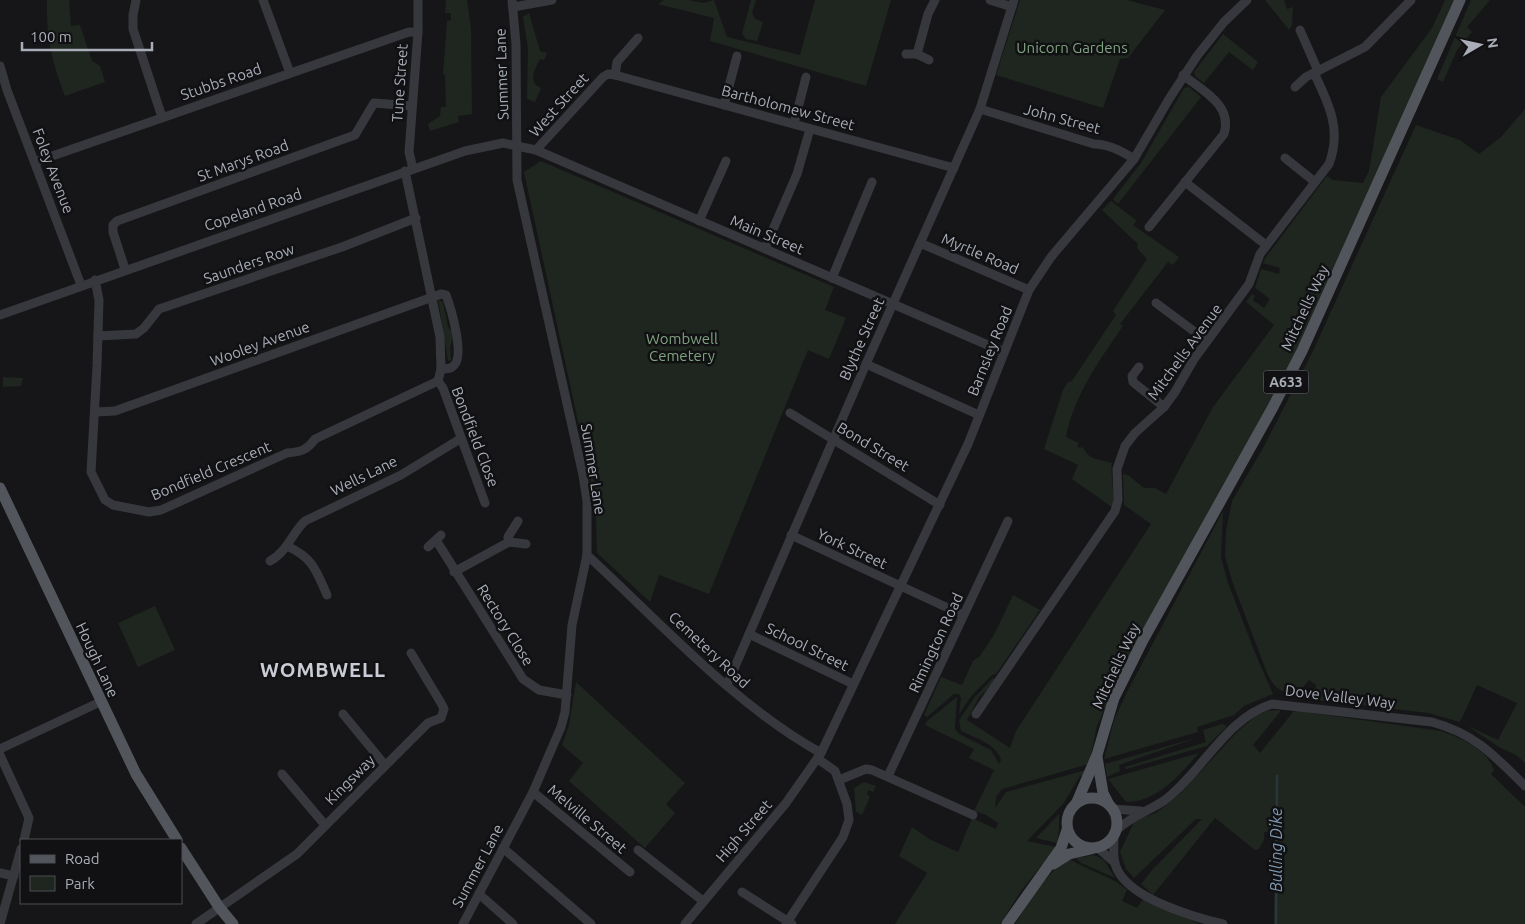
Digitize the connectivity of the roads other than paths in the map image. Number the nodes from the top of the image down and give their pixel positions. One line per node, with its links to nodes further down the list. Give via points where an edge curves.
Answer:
1 (136, 0): 29 (street, via 133,29)
2 (264, 0): 21 (street)
3 (418, 0): 13 (street, Tune Street)
4 (552, 0): 10 (street)
5 (934, 0): 16 (street)
6 (990, 0): 11 (street)
7 (1247, 0): 23 (street, Barnsley Road, via 1212,37)
8 (1411, 0): 20 (street, via 1365,47)
9 (1460, 0): 97 (main road, Mitchells Way / A633, via 1302,351 1143,640 1114,698)
10 (512, 3): 32 (street, Summer Lane)
11 (1013, 3): 28 (street, Blythe Street)
12 (1300, 30): 20 (street, Mitchells Avenue)
13 (418, 32): 21 (street, Stubbs Road, via 409,32); 27 (street, Tune Street)
14 (638, 38): 22 (street, via 617,62)
15 (906, 54): 16 (street)
16 (917, 54): 18 (street)
17 (737, 56): 26 (street)
18 (929, 60)
19 (0, 66): 37 (street, Foley Avenue)
20 (1316, 72): 25 (street); 42 (street, Mitchells Avenue, via 1333,115 1336,136 1330,164)
21 (290, 73): 29 (street, Stubbs Road)
22 (615, 75): 26 (street, Bartholomew Street); 33 (street, West Street, via 603,77)
23 (1183, 75): 35 (street, Barnsley Road); 41 (street, via 1224,109 1227,122 1224,134)
24 (806, 77): 30 (street)
25 (1295, 87)
26 (724, 105): 30 (street, Bartholomew Street)
27 (412, 106): 39 (street, Tune Street); 49 (street, St Marys Road, via 374,103 355,136 118,221 113,225 113,232)
28 (980, 110): 35 (street, John Street, via 1102,144 1123,151); 38 (street, Blythe Street)
29 (162, 117): 37 (street, Stubbs Road)
30 (794, 124): 31 (street, Bartholomew Street)
31 (810, 129): 38 (street, Bartholomew Street); 48 (street, via 797,174)
32 (518, 145): 33 (street, Main Street); 39 (street, Copeland Road, via 486,145); 81 (street, Summer Lane, via 515,162 517,180 582,474)
33 (536, 150): 44 (street, Main Street)
34 (1285, 158): 42 (street)
35 (1134, 159): 53 (street, Barnsley Road, via 1051,257)
36 (726, 161): 44 (street)
37 (35, 162): 52 (street, Foley Avenue)
38 (954, 168): 46 (street, Blythe Street)
39 (409, 170): 43 (street, Tune Street); 49 (street, Copeland Road)
40 (872, 182): 50 (street)
41 (1185, 182): 45 (street); 47 (street)
42 (1315, 182): 47 (street, Mitchells Avenue)
43 (416, 218): 54 (street, Tune Street); 58 (street, Saunders Row, via 159,310 136,334)
44 (699, 221): 48 (street, Main Street)
45 (1149, 226)
46 (920, 243): 53 (street, Myrtle Road); 56 (street, Blythe Street)
47 (1266, 245): 59 (street, Mitchells Avenue, via 1249,284)
48 (765, 248): 50 (street, Main Street)
49 (125, 269): 51 (street, Copeland Road)
50 (832, 278): 56 (street, Main Street)
51 (95, 280): 52 (street, Copeland Road); 58 (street, via 99,300)
52 (82, 285): 57 (street, Copeland Road)
53 (1029, 290): 60 (street, Barnsley Road)
54 (432, 296): 63 (street, via 440,337); 63 (street, via 446,295 456,334 458,357 455,364); 66 (street, Wooley Avenue, via 115,411)
55 (1156, 303): 59 (street)
56 (893, 304): 60 (street, Main Street); 61 (street, Blythe Street)
57 (0, 315)
58 (98, 336): 66 (street, Bondfield Crescent)
59 (1207, 341): 65 (street, Mitchells Avenue)
60 (1004, 352): 68 (street, Barnsley Road)
61 (866, 364): 68 (street); 70 (street, Blythe Street)
62 (1139, 367): 65 (street, via 1132,376 1133,382)
63 (441, 369): 64 (street)
64 (438, 381): 66 (street, Bondfield Crescent, via 315,439 302,452 287,453 161,510 149,512 113,505 105,500 98,488 90,462); 69 (street, Bondfield Close)
65 (1164, 407): 94 (street, Mitchells Avenue, via 1125,446 1117,469 1115,511)
66 (96, 412)
67 (790, 413): 70 (street, Bond Street)
68 (979, 415): 73 (street, Barnsley Road)
69 (460, 439): 72 (street, Bondfield Close); 79 (street, Wells Lane, via 401,475 305,521)
70 (834, 439): 73 (street, Bond Street); 76 (street, Blythe Street)
71 (1, 495): 92 (main road, Hough Lane)
72 (485, 503)
73 (940, 505): 84 (street, Barnsley Road)
74 (518, 521): 77 (street, via 508,537)
75 (1008, 521): 86 (street, Rimington Road)
76 (791, 535): 84 (street, York Street); 87 (street, Blythe Street)
77 (509, 542): 78 (street); 83 (street)
78 (526, 544)
79 (287, 546): 82 (street, Wells Lane); 85 (street, via 303,554 313,564)
80 (428, 547): 83 (street, Rectory Close, via 439,537)
81 (587, 555): 90 (street, Cemetery Road); 91 (street, Summer Lane, via 572,625)
82 (270, 561)
83 (454, 572): 91 (street, Rectory Close, via 523,678 539,690)
84 (901, 587): 86 (street, York Street); 89 (street, Barnsley Road)
85 (327, 595)
86 (963, 615): 101 (street, Rimington Road)
87 (748, 634): 89 (street, School Street); 90 (street, Blythe Street)
88 (411, 653): 99 (street, Kingsway, via 442,703 443,714 428,723)
89 (853, 684): 98 (street, Barnsley Road)
90 (727, 685): 98 (street, Cemetery Road, via 749,705)
91 (567, 695): 104 (street, Summer Lane, via 559,734)
92 (100, 702): 95 (street); 113 (main road, Hough Lane, via 136,774)
93 (343, 714): 99 (street)
94 (976, 714)
95 (0, 749)
96 (0, 755): 112 (street, via 28,818)
97 (1097, 755): 105 (main road, Mitchells Way / A633); 106 (main road, Mitchells Way, via 1102,786)
98 (820, 756): 102 (street, Cemetery Road, via 832,767); 128 (street, High Street, via 786,803)
99 (385, 764): 109 (street, Kingsway)
100 (282, 774): 109 (street)
101 (888, 776): 102 (street, via 866,769); 108 (street)
102 (839, 780): 130 (street, via 849,811 847,829)
103 (1525, 786): 107 (street, Dove Valley Way, via 1495,756 1452,728 1432,722 1272,704 1250,713 1166,799)
104 (533, 792): 114 (street, Summer Lane); 121 (street, Melville Street)
105 (1077, 802): 106 (main road, via 1093,797); 110 (main road, via 1068,815)
106 (1111, 806): 107 (street); 111 (main road, via 1117,816)
107 (1142, 811): 111 (street, Dove Valley Way)
108 (973, 815)
109 (325, 826): 129 (street, Kingsway, via 284,866)
110 (1067, 830): 115 (main road, via 1075,842); 123 (main road, via 1061,848)
111 (1115, 833): 115 (main road, via 1104,846); 120 (street)
112 (24, 839)
113 (176, 839)
114 (503, 848): 127 (street, Summer Lane); 136 (street)
115 (1094, 848): 120 (street); 123 (main road, via 1069,854)
116 (182, 850): 129 (main road)
117 (638, 850): 119 (street, Melville Street)
118 (20, 853): 125 (street)
119 (648, 858): 122 (street); 128 (street, Melville Street)
120 (1115, 863): 139 (street, via 1123,878 1143,895)
121 (628, 866)
122 (641, 866)
123 (1049, 866): 138 (main road)
124 (0, 873): 125 (street)
125 (14, 876): 131 (street)
126 (742, 892): 130 (street)
127 (479, 894): 134 (street, Summer Lane); 135 (street)
128 (703, 901): 137 (street, High Street)
129 (219, 907): 132 (street, Kingsway); 133 (main road)
130 (789, 923)
131 (0, 924)
132 (196, 924)
133 (233, 924)
134 (463, 924)
135 (513, 924)
136 (591, 924)
137 (685, 924)
138 (1007, 924)
139 (1223, 924)

